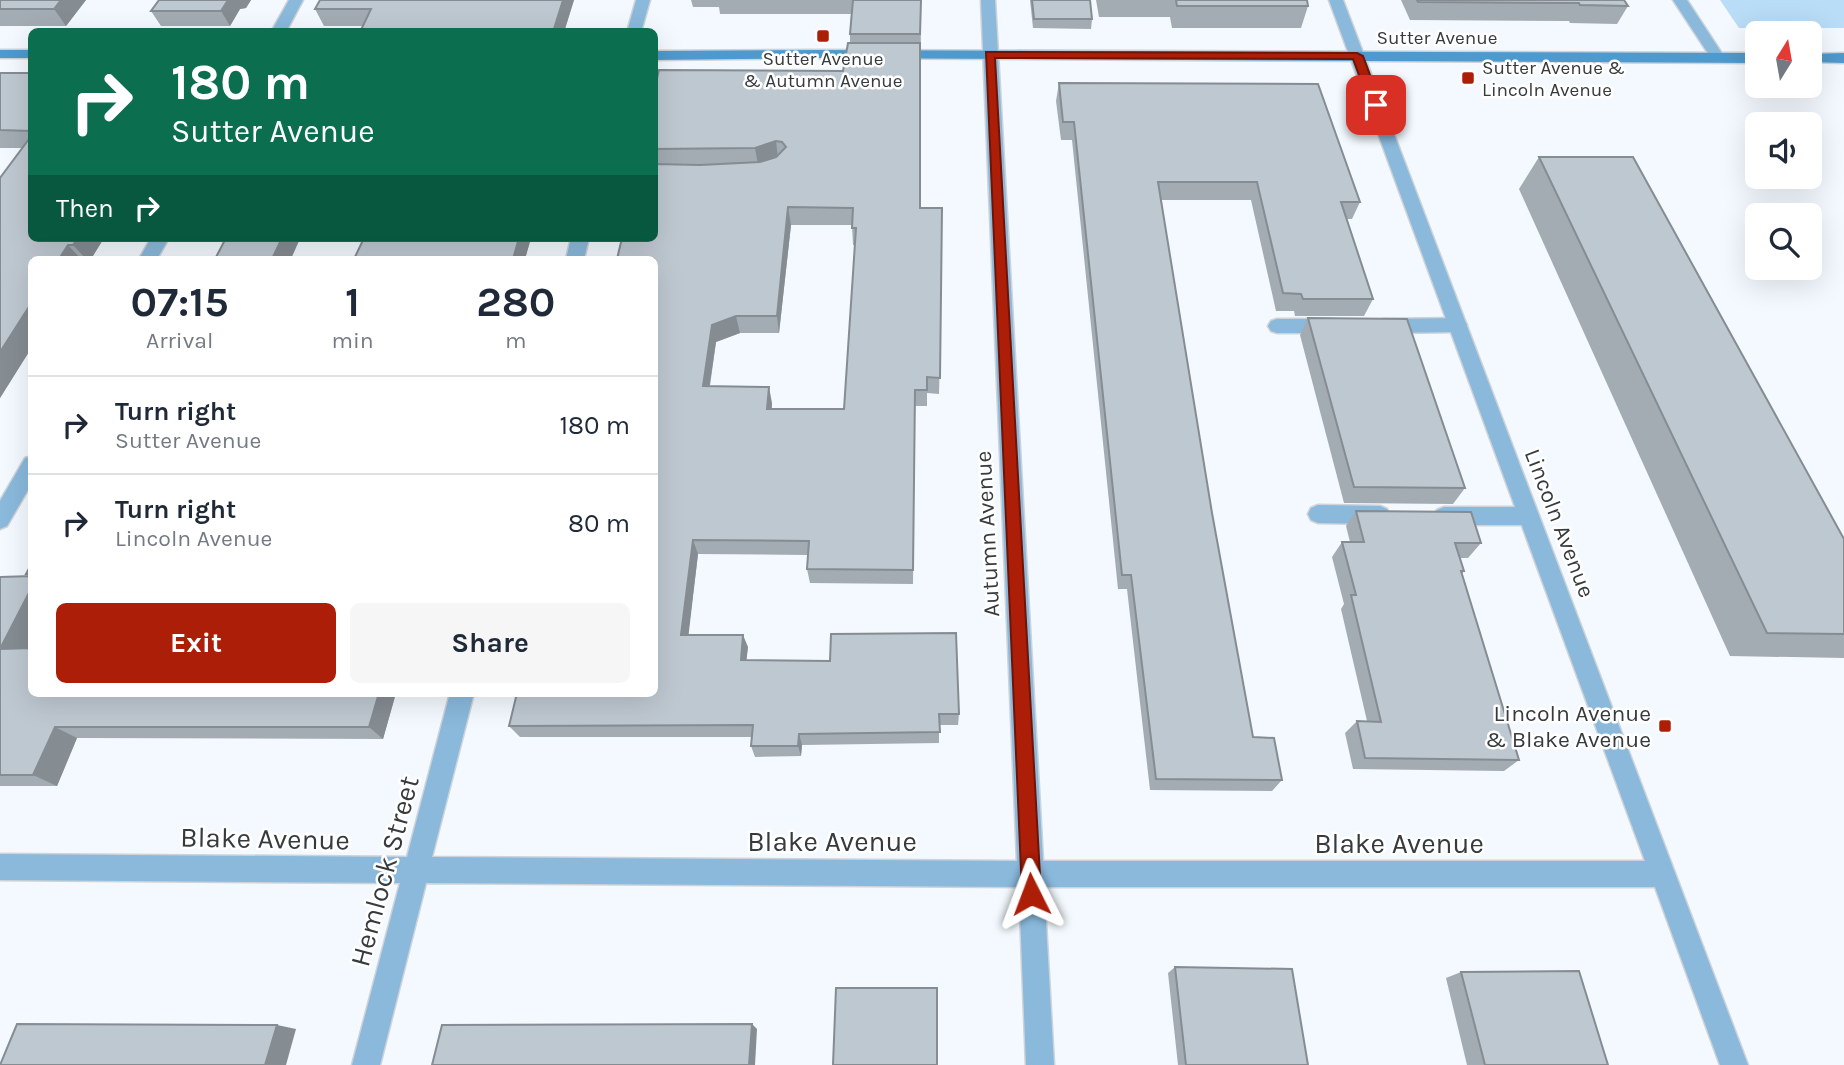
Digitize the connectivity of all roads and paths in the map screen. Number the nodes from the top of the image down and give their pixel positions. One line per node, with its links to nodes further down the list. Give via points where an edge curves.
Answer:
1 (296, 0): 6 (street)
2 (643, 0): 7 (street)
3 (988, 0): 10 (street, Autumn Avenue)
4 (1336, 0): 12 (street, Lincoln Avenue)
5 (1680, 0): 13 (street)
6 (280, 28)
7 (635, 28)
8 (0, 54): 9 (street)
9 (28, 54)
10 (990, 55): 11 (street, Sutter Avenue); 12 (street, Sutter Avenue); 28 (street, Autumn Avenue)
11 (658, 56)
12 (1357, 56): 13 (street, Sutter Avenue); 17 (street, Lincoln Avenue)
13 (1718, 58): 14 (street, Sutter Avenue)
14 (1745, 58)
15 (1822, 58): 16 (street)
16 (1844, 58)
17 (1458, 325): 18 (street); 23 (street, Lincoln Avenue)
18 (1277, 326)
19 (28, 471): 24 (street)
20 (1318, 514): 21 (street)
21 (1396, 515)
22 (1423, 515): 23 (street)
23 (1529, 516): 29 (street, Lincoln Avenue)
24 (0, 520)
25 (462, 697): 27 (street, Hemlock Street)
26 (0, 867): 27 (street, Blake Avenue)
27 (416, 871): 28 (street, Blake Avenue); 30 (street, Hemlock Street)
28 (1030, 873): 29 (street, Blake Avenue); 31 (street, Autumn Avenue)
29 (1664, 874): 32 (street, Lincoln Avenue)
30 (366, 1065)
31 (1040, 1065)
32 (1734, 1065)

